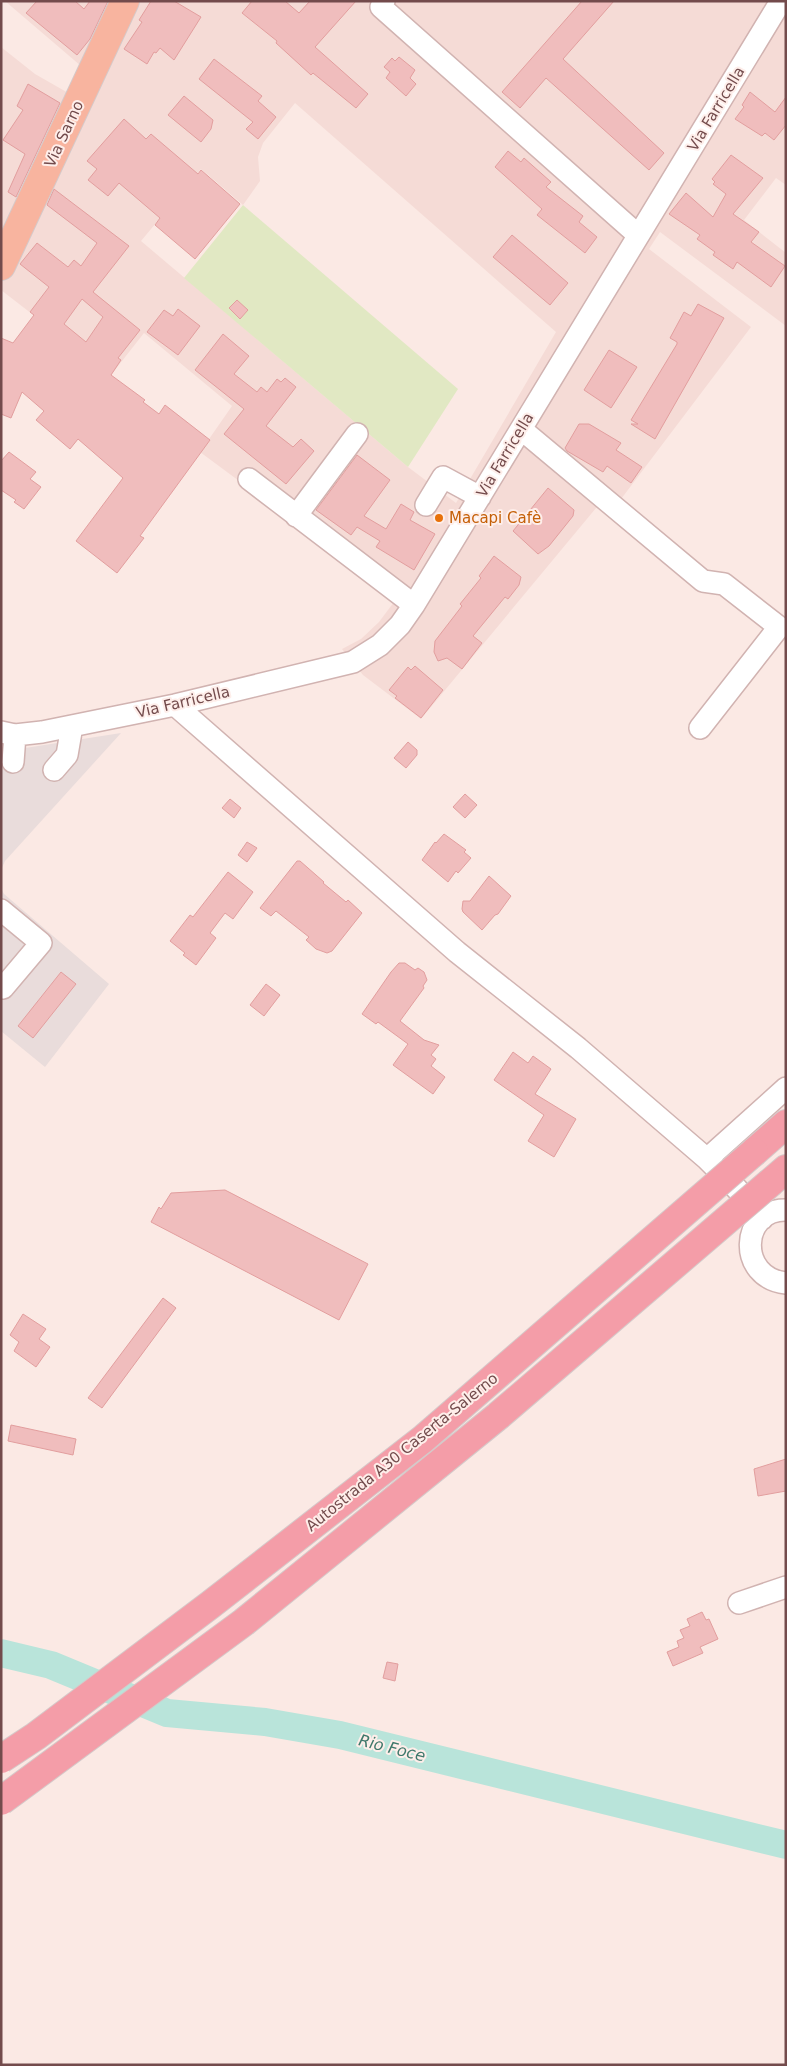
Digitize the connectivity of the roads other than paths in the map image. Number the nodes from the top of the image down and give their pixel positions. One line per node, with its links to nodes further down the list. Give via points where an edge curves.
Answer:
1 (125, 1): 5 (main road, Via Sarno)
2 (384, 1): 4 (street, via 381,6)
3 (781, 1): 4 (street, Via Farricella)
4 (638, 235): 6 (street, Via Farricella)
5 (1, 266)
6 (521, 429): 9 (street, Via Farricella); 15 (street, via 703,581 724,584 779,627)
7 (357, 434): 11 (street)
8 (249, 479): 11 (street)
9 (480, 497): 10 (street, via 443,477); 12 (street, Via Farricella)
10 (426, 505)
11 (296, 516): 12 (street)
12 (414, 605): 13 (street, Via Farricella, via 380,645 353,662)
13 (175, 705): 14 (street, Via Farricella); 23 (street, via 457,952 578,1048)
14 (72, 726): 16 (street, Via Farricella); 18 (street, via 67,755)
15 (700, 728)
16 (8, 733): 17 (street)
17 (13, 762)
18 (54, 770)
19 (1, 910): 20 (street, via 41,943)
20 (3, 988)
21 (786, 1088): 23 (street)
22 (786, 1124): 30 (highway, Autostrada A30 Caserta-Salerno, bridge, via 423,1439 210,1605)
23 (707, 1159): 26 (street)
24 (778, 1175): 31 (highway, bridge, via 498,1416 244,1622)
25 (786, 1210): 26 (street, via 768,1214)
26 (762, 1219): 27 (street, via 752,1232 751,1256 756,1268 765,1276)
27 (786, 1282)
28 (786, 1587): 29 (street)
29 (739, 1603)
30 (1, 1759)
31 (1, 1801)

